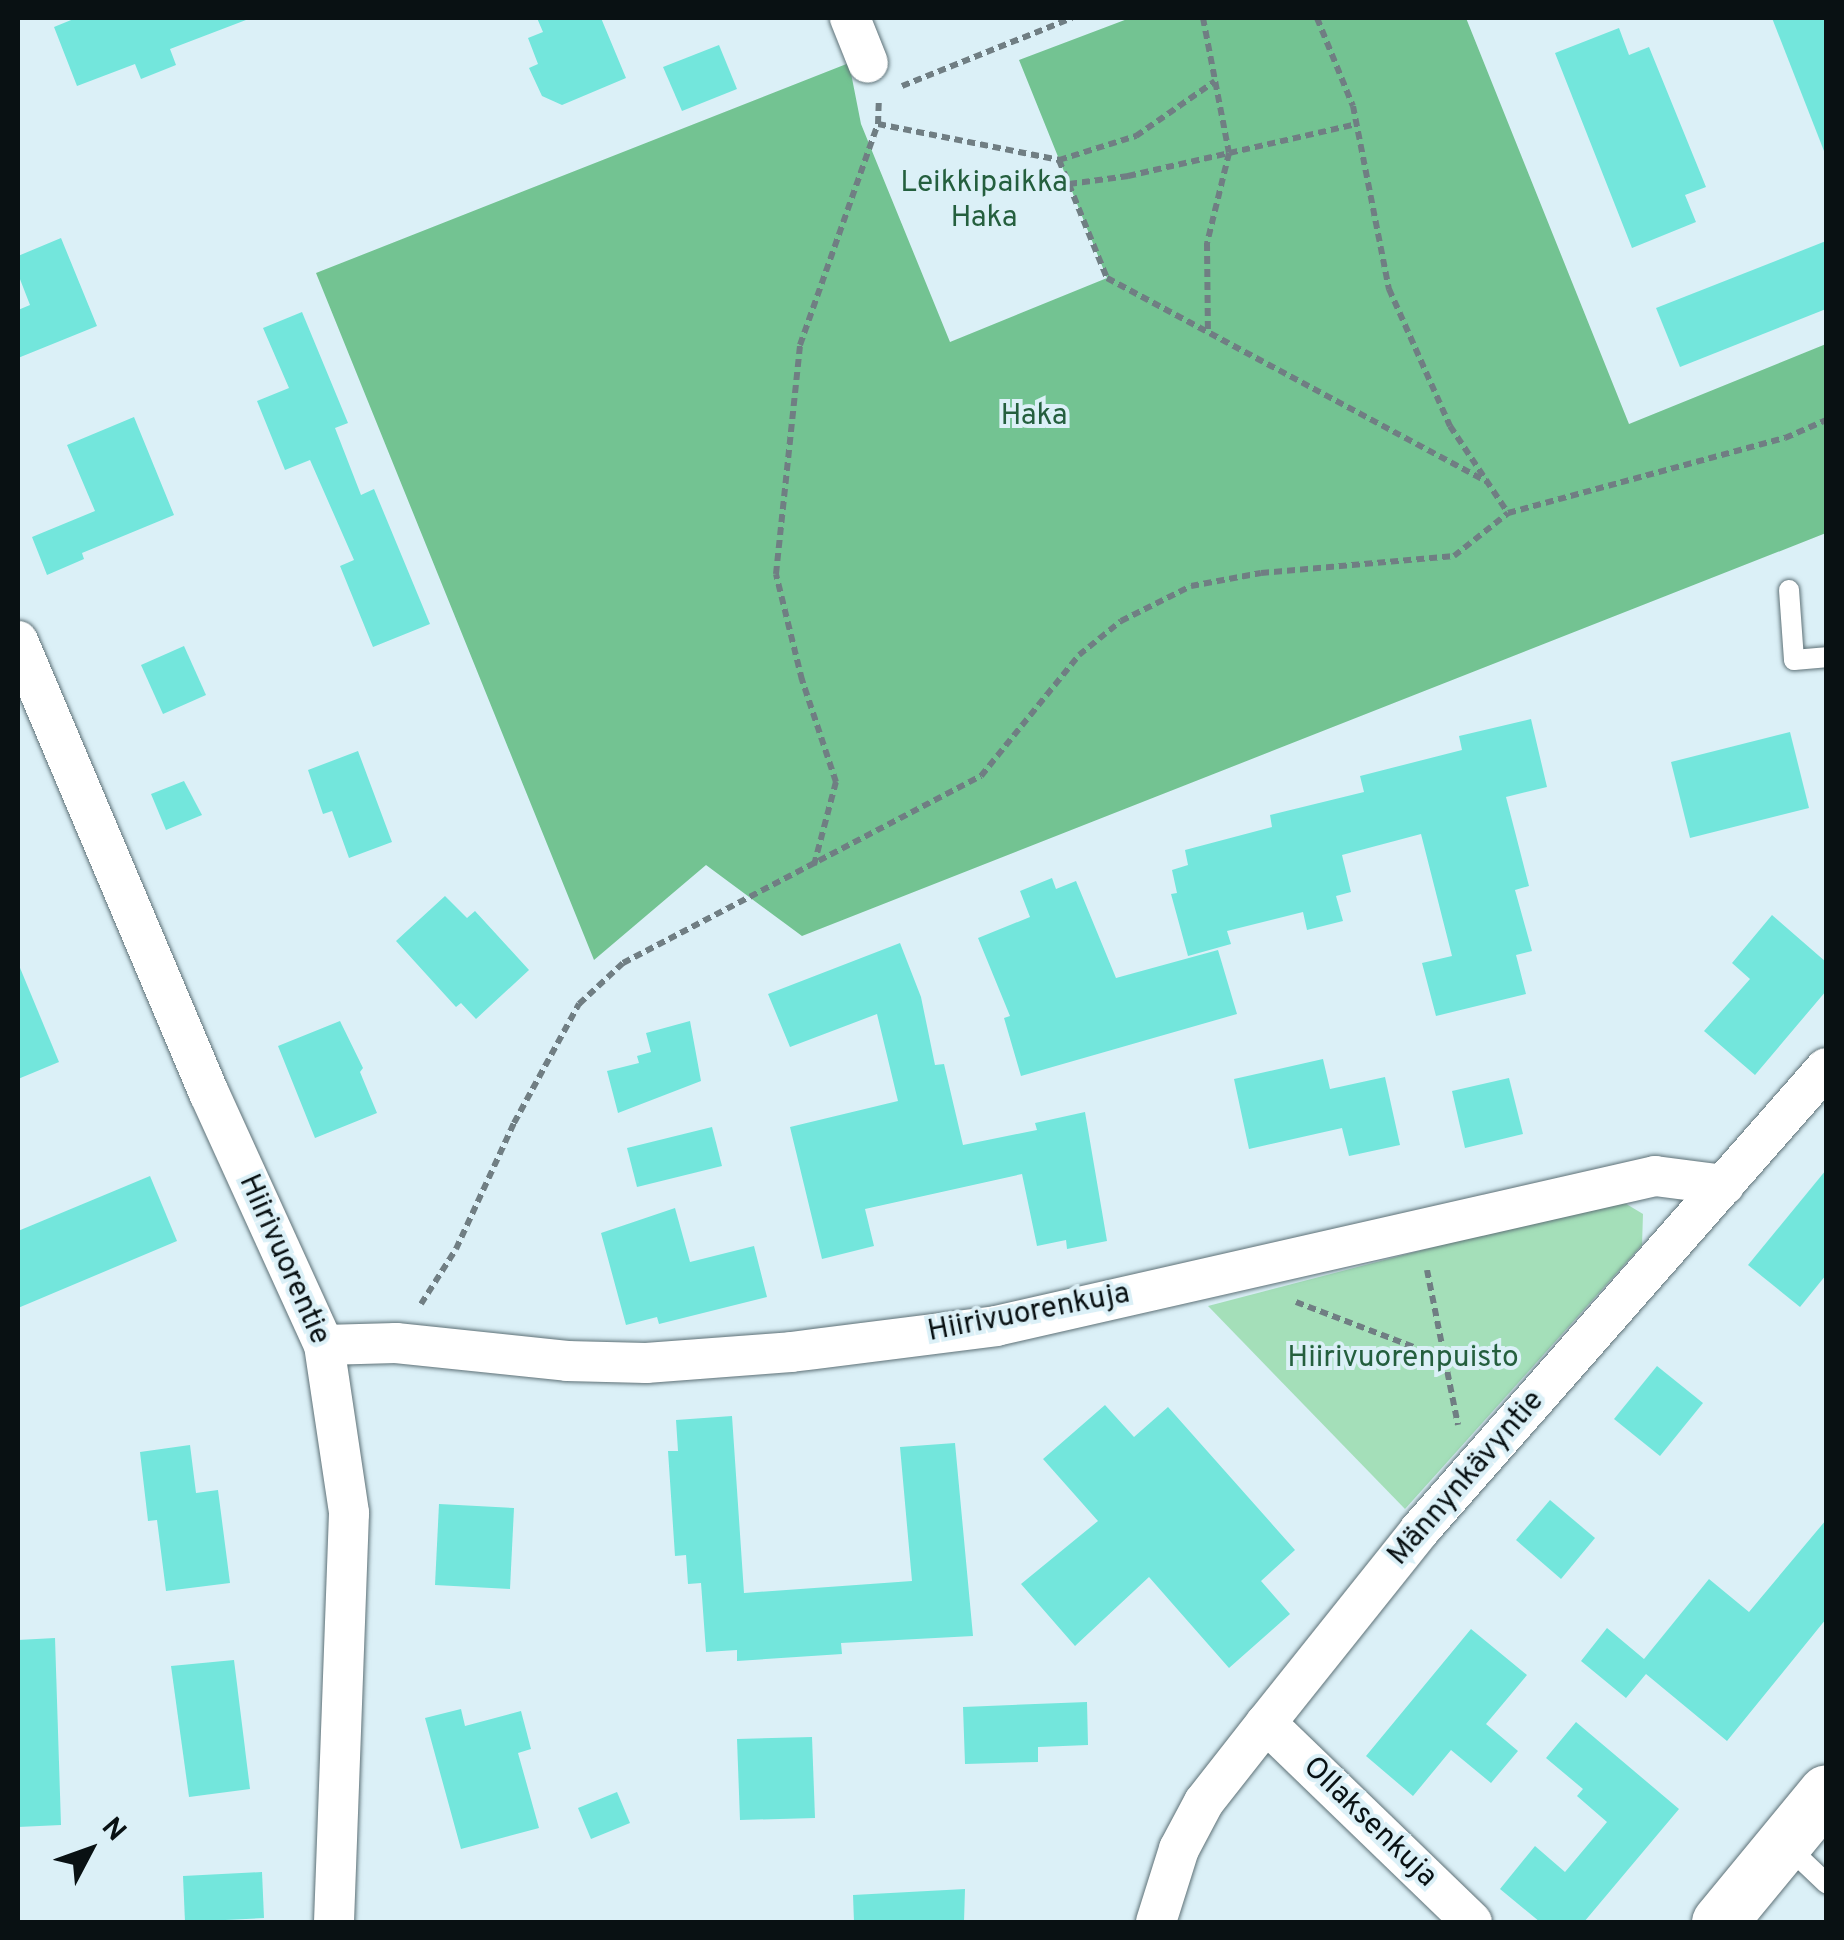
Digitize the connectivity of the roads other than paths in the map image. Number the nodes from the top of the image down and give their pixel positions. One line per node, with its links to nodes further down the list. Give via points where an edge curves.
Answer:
1 (850, 18): 2 (street)
2 (881, 82)
3 (1789, 590): 5 (lane, via 1794,660)
4 (18, 642): 8 (street, Hiirivuorentie)
5 (1826, 657)
6 (1826, 1068): 7 (street, Männynkävyntie)
7 (1724, 1185): 8 (street, Hiirivuorenkuja, via 1654,1176 996,1326 772,1353 567,1362 396,1343); 9 (street, Männynkävyntie, via 1468,1476)
8 (324, 1345): 13 (street, Hiirivuorentie, via 349,1514)
9 (1266, 1723): 14 (street, Männynkävyntie, via 1204,1802 1179,1849); 15 (street, Ollaksenkuja)
10 (1826, 1792): 11 (street)
11 (1783, 1842): 12 (lane); 16 (street)
12 (1826, 1883)
13 (334, 1922)
14 (1156, 1922)
15 (1472, 1922)
16 (1718, 1922)

